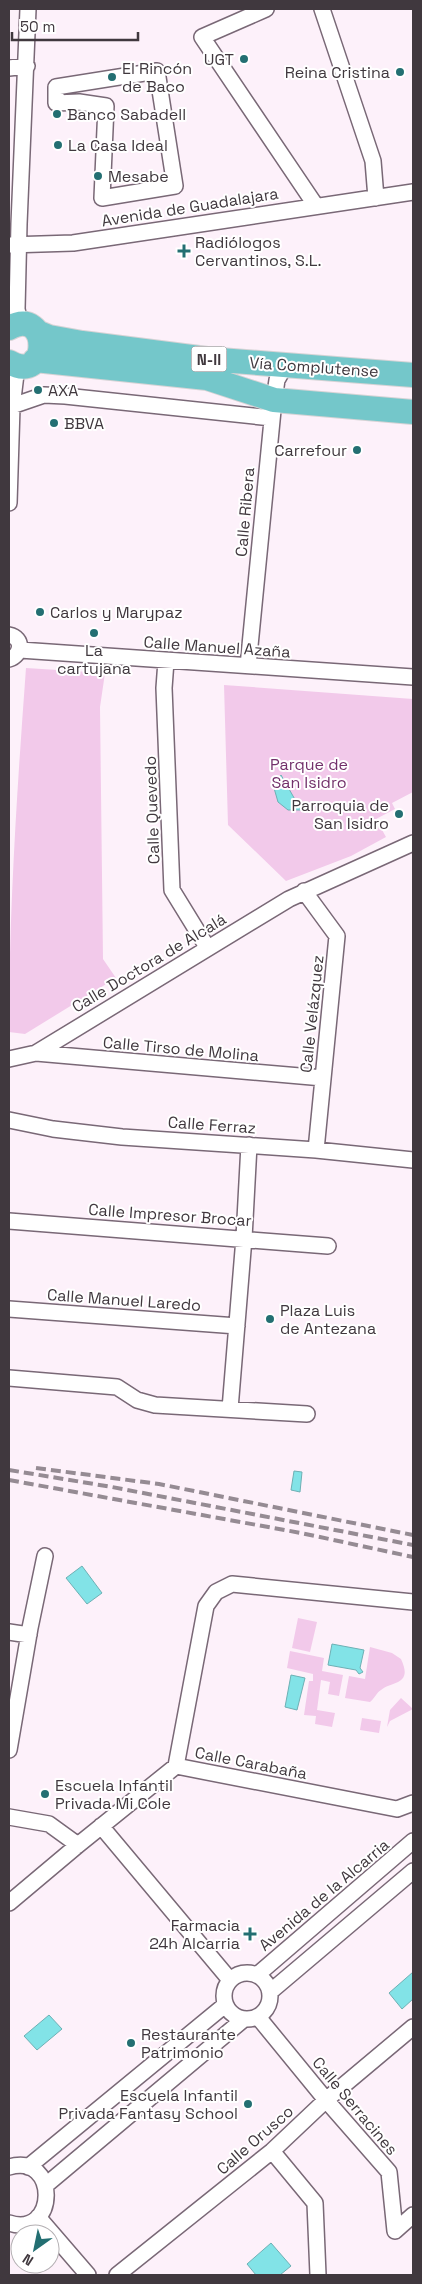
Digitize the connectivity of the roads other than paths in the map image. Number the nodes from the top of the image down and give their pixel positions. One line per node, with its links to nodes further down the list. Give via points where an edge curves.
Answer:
1 (28, 9): 4 (street)
2 (266, 9): 9 (street, via 202,37)
3 (322, 9): 8 (street, via 373,161)
4 (28, 66): 5 (street); 10 (street)
5 (9, 68)
6 (175, 186): 6 (street, via 102,198 106,106 84,102 56,103 56,87 157,71)
7 (413, 192): 8 (street, Avenida de Guadalajara)
8 (376, 198): 9 (street, Avenida de Guadalajara)
9 (316, 206): 10 (street, Avenida de Guadalajara, via 73,243)
10 (14, 245): 11 (street, via 17,309)
11 (22, 328): 12 (main road, via 40,337 41,350); 13 (main road, Vía Complutense / N-II, via 82,343 207,359)
12 (20, 363): 15 (street); 16 (main road, Vía Complutense, via 207,378)
13 (286, 364): 14 (main road, Vía Complutense / N-II); 16 (street, Calle Ribera, via 277,380)
14 (413, 374)
15 (10, 407): 16 (street, Vía Complutense, via 44,395); 18 (street)
16 (273, 409): 17 (main road, Vía Complutense); 22 (street, Calle Ribera)
17 (413, 412)
18 (9, 503)
19 (9, 635): 20 (street, via 19,642)
20 (14, 654): 21 (street, Calle Manuel Azaña)
21 (166, 661): 22 (street, Calle Manuel Azaña); 26 (street, Calle Quevedo, via 164,688 172,890)
22 (248, 666): 23 (street, Calle Manuel Azaña)
23 (413, 677)
24 (413, 843): 25 (street, Calle Doctora de Alcalá)
25 (304, 891): 26 (street, Calle Doctora de Alcalá); 29 (street, Calle Velázquez, via 337,936)
26 (207, 947): 27 (street, Calle Doctora de Alcalá)
27 (36, 1053): 28 (street, Calle Doctora de Alcalá); 29 (street, Calle Tirso de Molina)
28 (9, 1058)
29 (323, 1078): 32 (street, Calle Velázquez)
30 (9, 1120): 31 (street, Calle Ferraz, via 53,1130)
31 (249, 1145): 32 (street, Calle Ferraz); 35 (street)
32 (316, 1150): 33 (street, Calle Ferraz)
33 (413, 1160)
34 (9, 1221): 35 (street, Calle Impresor Brocar)
35 (244, 1238): 36 (street, Calle Impresor Brocar); 38 (street)
36 (328, 1246)
37 (9, 1308): 38 (street, Calle Manuel Laredo)
38 (237, 1326): 40 (street)
39 (9, 1378): 40 (street, via 117,1387 137,1400 155,1405)
40 (230, 1409): 41 (street)
41 (307, 1414)
42 (46, 1556): 45 (street)
43 (413, 1602): 47 (street, via 232,1584 216,1592 206,1606)
44 (9, 1632): 45 (street)
45 (28, 1635): 46 (street)
46 (9, 1750)
47 (176, 1766): 48 (street, Calle Carabaña, via 397,1809); 50 (street, Calle Carabaña)
48 (413, 1803)
49 (9, 1817): 52 (street, via 49,1824)
50 (101, 1826): 52 (street, Calle Carabaña); 56 (street)
51 (413, 1841): 55 (street, Avenida de la Alcarria)
52 (78, 1844): 54 (street, Calle Carabaña)
53 (413, 1871): 57 (street)
54 (9, 1903)
55 (257, 1975): 56 (street, Avenida de la Alcarria, via 242,1973); 57 (street, Avenida de la Alcarria, via 268,1985)
56 (230, 1980): 58 (street, via 224,1992)
57 (270, 1992): 59 (street, via 268,2006)
58 (225, 2005): 59 (street, via 236,2017); 64 (street)
59 (251, 2018): 61 (street, Calle Serracines); 65 (street)
60 (413, 2027): 61 (street, Calle Orusco)
61 (326, 2100): 62 (street, Calle Orusco); 66 (street, Calle Serracines, via 389,2172 396,2230)
62 (272, 2151): 70 (street, Calle Orusco); 71 (street, via 316,2203)
63 (9, 2167): 64 (street)
64 (28, 2167): 65 (street)
65 (46, 2185): 67 (street, via 47,2202)
66 (413, 2215)
67 (38, 2217): 68 (street, via 21,2225); 69 (street)
68 (9, 2223)
69 (88, 2275)
70 (117, 2275)
71 (318, 2275)

